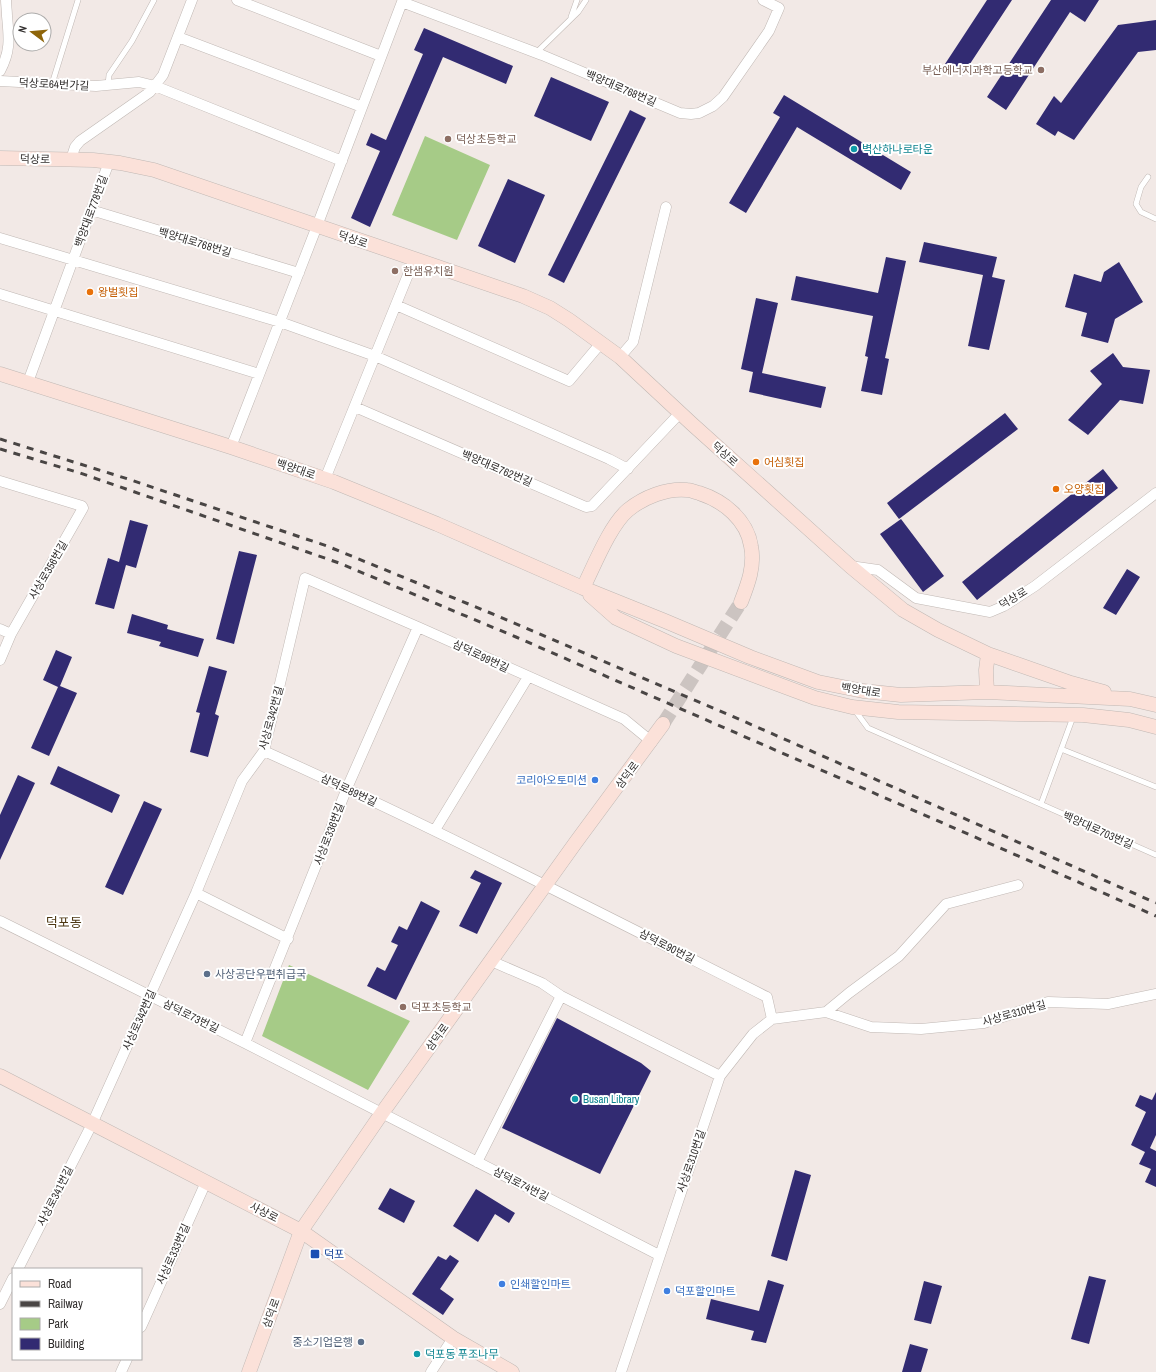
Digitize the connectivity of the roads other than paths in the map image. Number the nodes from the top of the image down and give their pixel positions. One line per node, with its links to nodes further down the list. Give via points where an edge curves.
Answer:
1 (6, 0): 14 (street, via 10,38)
2 (78, 0): 16 (lane)
3 (154, 0): 17 (lane, via 132,41 109,75)
4 (192, 0): 11 (street)
5 (237, 0): 13 (street)
6 (577, 0): 10 (lane)
7 (586, 0): 10 (lane)
8 (763, 0): 12 (street, 백양대로768번길, via 778,8 769,31 723,97 699,113 680,113)
9 (399, 1): 12 (street, 백양대로768번길); 13 (street, 백양대로768번길)
10 (571, 18): 12 (lane)
11 (178, 37): 18 (street, via 163,75); 19 (street)
12 (536, 53)
13 (381, 56): 19 (street, 백양대로768번길)
14 (0, 71)
15 (0, 82): 16 (street, 덕상로64번가길)
16 (52, 85): 17 (street, 덕상로64번가길)
17 (108, 85): 18 (street, 덕상로64번가길, via 139,82)
18 (154, 86): 21 (street, via 150,92 80,140); 22 (street)
19 (362, 108): 22 (street, 백양대로768번길)
20 (0, 158): 21 (main road, 덕상로)
21 (71, 160): 23 (main road, 덕상로)
22 (342, 161): 28 (street, 백양대로768번길)
23 (109, 162): 26 (street, 백양대로778번길); 28 (main road, 덕상로, via 154,170)
24 (1148, 177): 27 (lane, via 1141,187 1136,204 1141,212)
25 (666, 207): 39 (street, via 633,342)
26 (92, 210): 30 (street, 백양대로778번길); 32 (street, 백양대로768번길)
27 (1156, 219)
28 (317, 226): 31 (main road, 덕상로); 32 (street, 백양대로768번길)
29 (0, 238): 30 (street, 백양대로778번길)
30 (73, 260): 35 (street, 백양대로778번길); 36 (street)
31 (414, 260): 34 (street); 37 (main road, 덕상로, via 523,296 570,320)
32 (299, 274): 36 (street, 백양대로768번길)
33 (0, 294): 35 (street)
34 (396, 305): 37 (street, via 569,381); 38 (street)
35 (55, 310): 41 (street); 42 (street, 백양대로778번길)
36 (280, 322): 38 (street); 41 (street, 백양대로768번길)
37 (601, 343): 39 (main road, 덕상로)
38 (375, 356): 43 (street); 46 (street)
39 (620, 357): 44 (main road, 덕상로)
40 (0, 374): 42 (main road, 백양대로)
41 (259, 374): 45 (street, 백양대로768번길)
42 (28, 382): 45 (main road, 백양대로)
43 (355, 407): 46 (street, 백양대로762번길, via 586,507 592,506); 47 (street)
44 (680, 413): 46 (street, 백양대로762번길); 50 (main road, 덕상로)
45 (231, 447): 47 (main road, 백양대로)
46 (628, 469)
47 (325, 479): 52 (main road, 백양대로, via 437,524)
48 (0, 481): 56 (street, 사상로356번길, via 83,508)
49 (1156, 492): 50 (street, 덕상로, via 1035,586 990,612 916,598 878,570)
50 (850, 566): 57 (main road, 덕상로, via 903,610)
51 (305, 578): 54 (street, 삼덕로99번길); 69 (street, 사상로342번길)
52 (583, 588): 53 (main road, via 614,526 627,511 652,496 670,490 688,490 719,501 734,513 744,527 751,545 752,559 750,579); 60 (main road, 백양대로, via 750,657 818,682 901,695); 63 (main road, 백양대로, via 616,618 676,646 815,698)
53 (741, 602)
54 (418, 627): 59 (street, 삼덕로99번길); 71 (street, 사상로336번길)
55 (0, 629): 56 (street)
56 (12, 634): 58 (street, 사상로356번길)
57 (988, 654): 60 (main road); 61 (main road, 덕상로, via 1071,683)
58 (0, 660)
59 (528, 677): 67 (street, 삼덕로99번길, via 624,719); 73 (street)
60 (987, 692): 61 (main road, 백양대로)
61 (1130, 699): 62 (main road, 백양대로)
62 (1156, 705)
63 (852, 707): 64 (main road, 백양대로, via 898,712); 72 (lane, 백양대로, via 868,728)
64 (1074, 715): 66 (main road, 백양대로, via 1129,720); 68 (lane)
65 (664, 724): 67 (main road, 삼덕로)
66 (1156, 727)
67 (652, 742): 76 (main road, 삼덕로)
68 (1061, 749): 70 (lane); 72 (lane)
69 (264, 751): 71 (street, 삼덕로89번길); 77 (street, 사상로342번길, via 242,781)
70 (1156, 786)
71 (347, 788): 73 (street, 삼덕로89번길); 79 (street, 사상로336번길)
72 (1041, 804): 74 (lane, 백양대로703번길)
73 (435, 830): 76 (street, 삼덕로89번길)
74 (1156, 855)
75 (1018, 885): 84 (street, via 946,904 899,956)
76 (546, 886): 80 (main road, 삼덕로); 85 (street, 삼덕로90번길, via 767,997)
77 (196, 894): 79 (street); 82 (street, 사상로342번길)
78 (0, 921): 82 (street, 삼덕로73번길)
79 (288, 939): 86 (street, 사상로336번길)
80 (491, 961): 83 (street, via 542,983); 89 (main road, 삼덕로)
81 (1156, 994): 84 (street, 사상로310번길, via 1108,1004 1048,1002 984,1023 921,1029 871,1027)
82 (150, 996): 86 (street, 삼덕로73번길); 90 (street, 사상로342번길)
83 (562, 996): 88 (street); 91 (street)
84 (826, 1012): 85 (street, 사상로310번길)
85 (772, 1019): 88 (street, 사상로310번길, via 753,1034)
86 (245, 1043): 89 (street, 삼덕로73번길)
87 (0, 1076): 90 (main road, 사상로)
88 (720, 1076): 94 (street, 사상로310번길)
89 (382, 1113): 91 (street, 삼덕로74번길); 93 (main road, 삼덕로)
90 (92, 1124): 92 (main road, 사상로); 95 (street, 사상로341번길)
91 (477, 1162): 94 (street, 삼덕로74번길)
92 (206, 1182): 93 (main road, 사상로); 98 (street, 사상로333번길)
93 (300, 1231): 99 (main road, 사상로); 102 (main road, 삼덕로)
94 (659, 1255): 105 (street, 사상로310번길)
95 (19, 1268)
96 (12, 1280): 97 (street)
97 (0, 1304)
98 (142, 1325)
99 (454, 1338): 103 (street); 104 (main road, 사상로)
100 (127, 1360): 101 (street)
101 (121, 1372)
102 (249, 1372)
103 (431, 1372)
104 (512, 1372)
105 (621, 1372)

